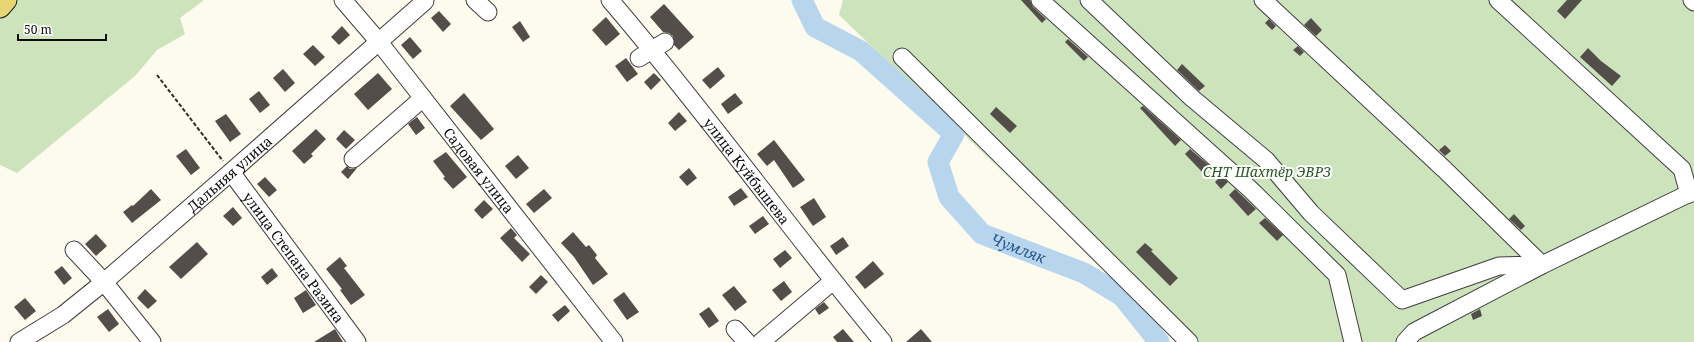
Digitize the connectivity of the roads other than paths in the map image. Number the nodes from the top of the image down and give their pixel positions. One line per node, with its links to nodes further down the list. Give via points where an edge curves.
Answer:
1 (6, 0): 10 (main road)
2 (343, 0): 12 (street, Садовая улица)
3 (426, 0): 12 (street, Дальняя улица)
4 (475, 0): 11 (street)
5 (610, 0): 20 (street, улица Куйбышева)
6 (1040, 0): 31 (street, via 1251,190 1337,275)
7 (1089, 0): 19 (street, via 1192,98 1266,160 1311,213 1402,300 1499,266)
8 (1263, 0): 19 (street, via 1445,170)
9 (1498, 0): 17 (street, via 1682,169)
10 (0, 7)
11 (488, 12)
12 (379, 42): 14 (street, Садовая улица); 16 (street, Дальняя улица)
13 (902, 57): 30 (street)
14 (422, 98): 15 (street); 26 (street, Садовая улица)
15 (353, 159)
16 (231, 172): 21 (street, Дальняя улица); 25 (street, улица Степана Разина)
17 (1692, 192): 19 (street)
18 (74, 250): 21 (street)
19 (1542, 265): 32 (street, via 1414,332)
20 (833, 281): 28 (street); 29 (street, улица Куйбышева)
21 (104, 282): 23 (street, Дальняя улица, via 63,315); 24 (street)
22 (735, 329): 27 (street)
23 (22, 340)
24 (152, 342)
25 (357, 342)
26 (614, 342)
27 (747, 342)
28 (761, 342)
29 (884, 342)
30 (1189, 342)
31 (1353, 342)
32 (1405, 342)

